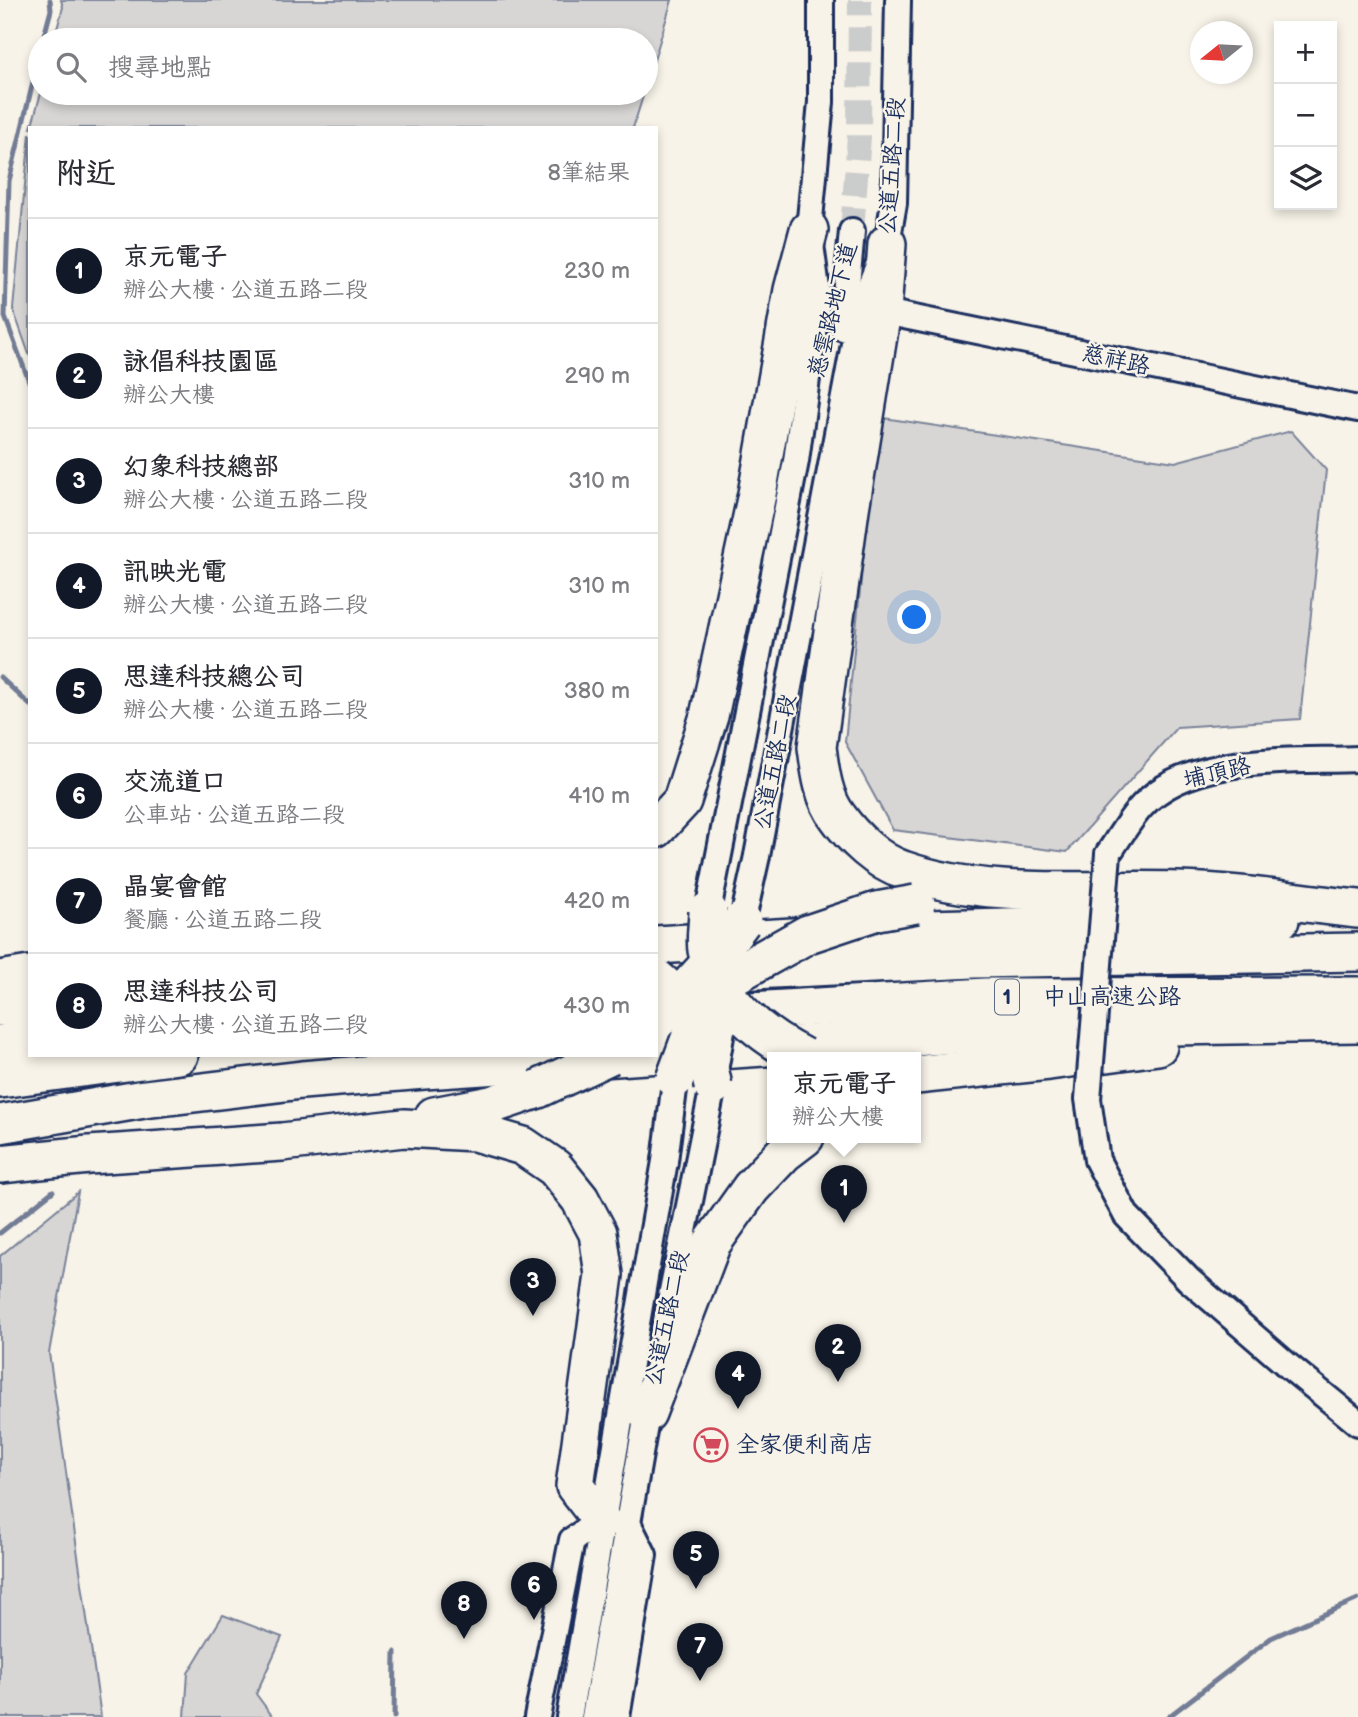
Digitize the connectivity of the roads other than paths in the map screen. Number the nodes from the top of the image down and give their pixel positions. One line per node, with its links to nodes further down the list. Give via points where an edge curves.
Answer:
1 (821, 0): 3 (street, 公道五路二段, via 821,102)
2 (898, 0): 4 (street, 公道五路二段, via 894,203)
3 (809, 230): 7 (street, 公道五路二段, via 818,296); 10 (highway, via 793,290 757,494 709,716 682,801)
4 (887, 244): 5 (highway); 8 (street, 公道五路二段, via 861,307)
5 (878, 311): 6 (street, 慈祥路); 11 (highway, via 817,747 821,780 836,816 863,846 900,870 958,884)
6 (1358, 409)
7 (796, 461): 8 (street, 慈雲路地下道, via 852,231); 13 (street, 公道五路二段)
8 (831, 471): 15 (street, 公道五路二段, bridge)
9 (1358, 759): 43 (street, 埔頂路, bridge, via 1236,764 1180,778 1143,804 1108,854 1088,1099 1097,1160 1126,1215 1189,1280)
10 (658, 827)
11 (1026, 889): 12 (highway, via 1182,891); 20 (highway, bridge, via 877,911 808,934)
12 (1358, 909)
13 (708, 911): 20 (highway, bridge, via 707,948)
14 (1358, 917): 16 (highway, via 928,929)
15 (742, 921): 20 (highway, bridge)
16 (658, 946)
17 (1358, 952): 20 (highway, 中山高速公路 / 1, via 973,959)
18 (28, 975): 19 (highway)
19 (0, 980)
20 (690, 994): 21 (highway, 中山高速公路 / 1); 27 (highway, bridge, via 754,1024); 35 (highway, bridge); 36 (highway, bridge)
21 (1358, 996)
22 (28, 1004): 23 (highway)
23 (0, 1007)
24 (1358, 1025): 28 (highway, via 1046,1028); 32 (highway, via 1220,1037)
25 (28, 1040): 26 (highway)
26 (0, 1044)
27 (796, 1052)
28 (658, 1054)
29 (164, 1057): 34 (highway)
30 (606, 1057): 39 (highway, bridge, via 538,1089)
31 (617, 1057): 38 (highway, via 302,1080 144,1099)
32 (1049, 1061): 33 (highway); 37 (highway)
33 (921, 1074)
34 (0, 1079)
35 (675, 1079): 44 (street, 公道五路二段, bridge)
36 (713, 1086): 42 (street, 公道五路二段)
37 (921, 1093)
38 (0, 1124)
39 (404, 1128): 41 (highway); 44 (highway, via 475,1132 523,1146 555,1168 580,1199 598,1233 604,1275 575,1486)
40 (797, 1143): 42 (highway, via 751,1188 712,1243)
41 (0, 1164)
42 (647, 1413): 44 (street, 公道五路二段)
43 (1358, 1423)
44 (615, 1521): 45 (street, via 572,1541); 46 (street, 公道五路二段); 47 (street, 公道五路二段); 48 (street, via 644,1555)
45 (537, 1717)
46 (569, 1717)
47 (594, 1717)
48 (617, 1717)

